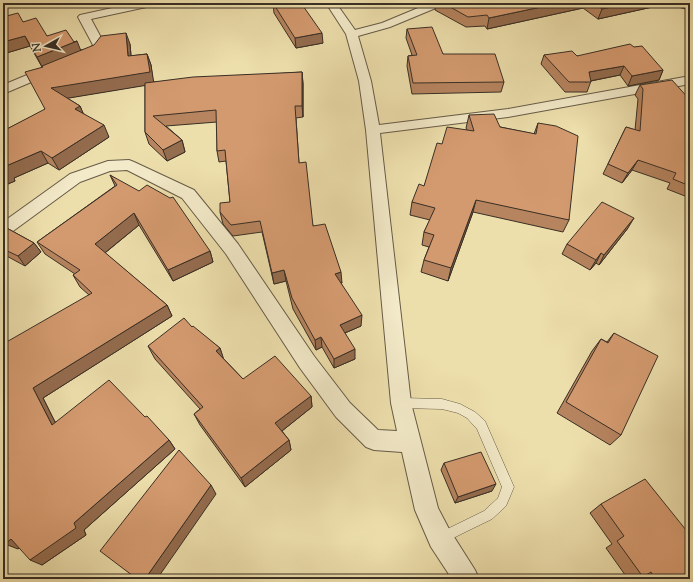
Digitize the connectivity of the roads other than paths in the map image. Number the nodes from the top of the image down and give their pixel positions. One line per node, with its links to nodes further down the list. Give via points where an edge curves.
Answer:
1 (83, 3): 5 (street)
2 (151, 3): 5 (street)
3 (331, 3): 6 (street)
4 (439, 3): 6 (street, via 386,25)
5 (84, 17): 7 (street, via 99,45 94,52)
6 (352, 34): 11 (street, via 365,81)
7 (75, 60)
8 (62, 65): 10 (street)
9 (690, 80): 11 (street, via 508,113)
10 (3, 90)
11 (373, 130): 13 (street)
12 (3, 230): 14 (street, via 75,178 108,166 129,165 146,172 188,194 232,250 307,362 343,410 362,430 374,440)
13 (402, 403): 14 (street); 15 (lane, via 442,404 471,415 481,424 508,487 502,502 488,514)
14 (410, 442): 15 (street, via 427,510)
15 (440, 538): 16 (street)
16 (466, 579)

